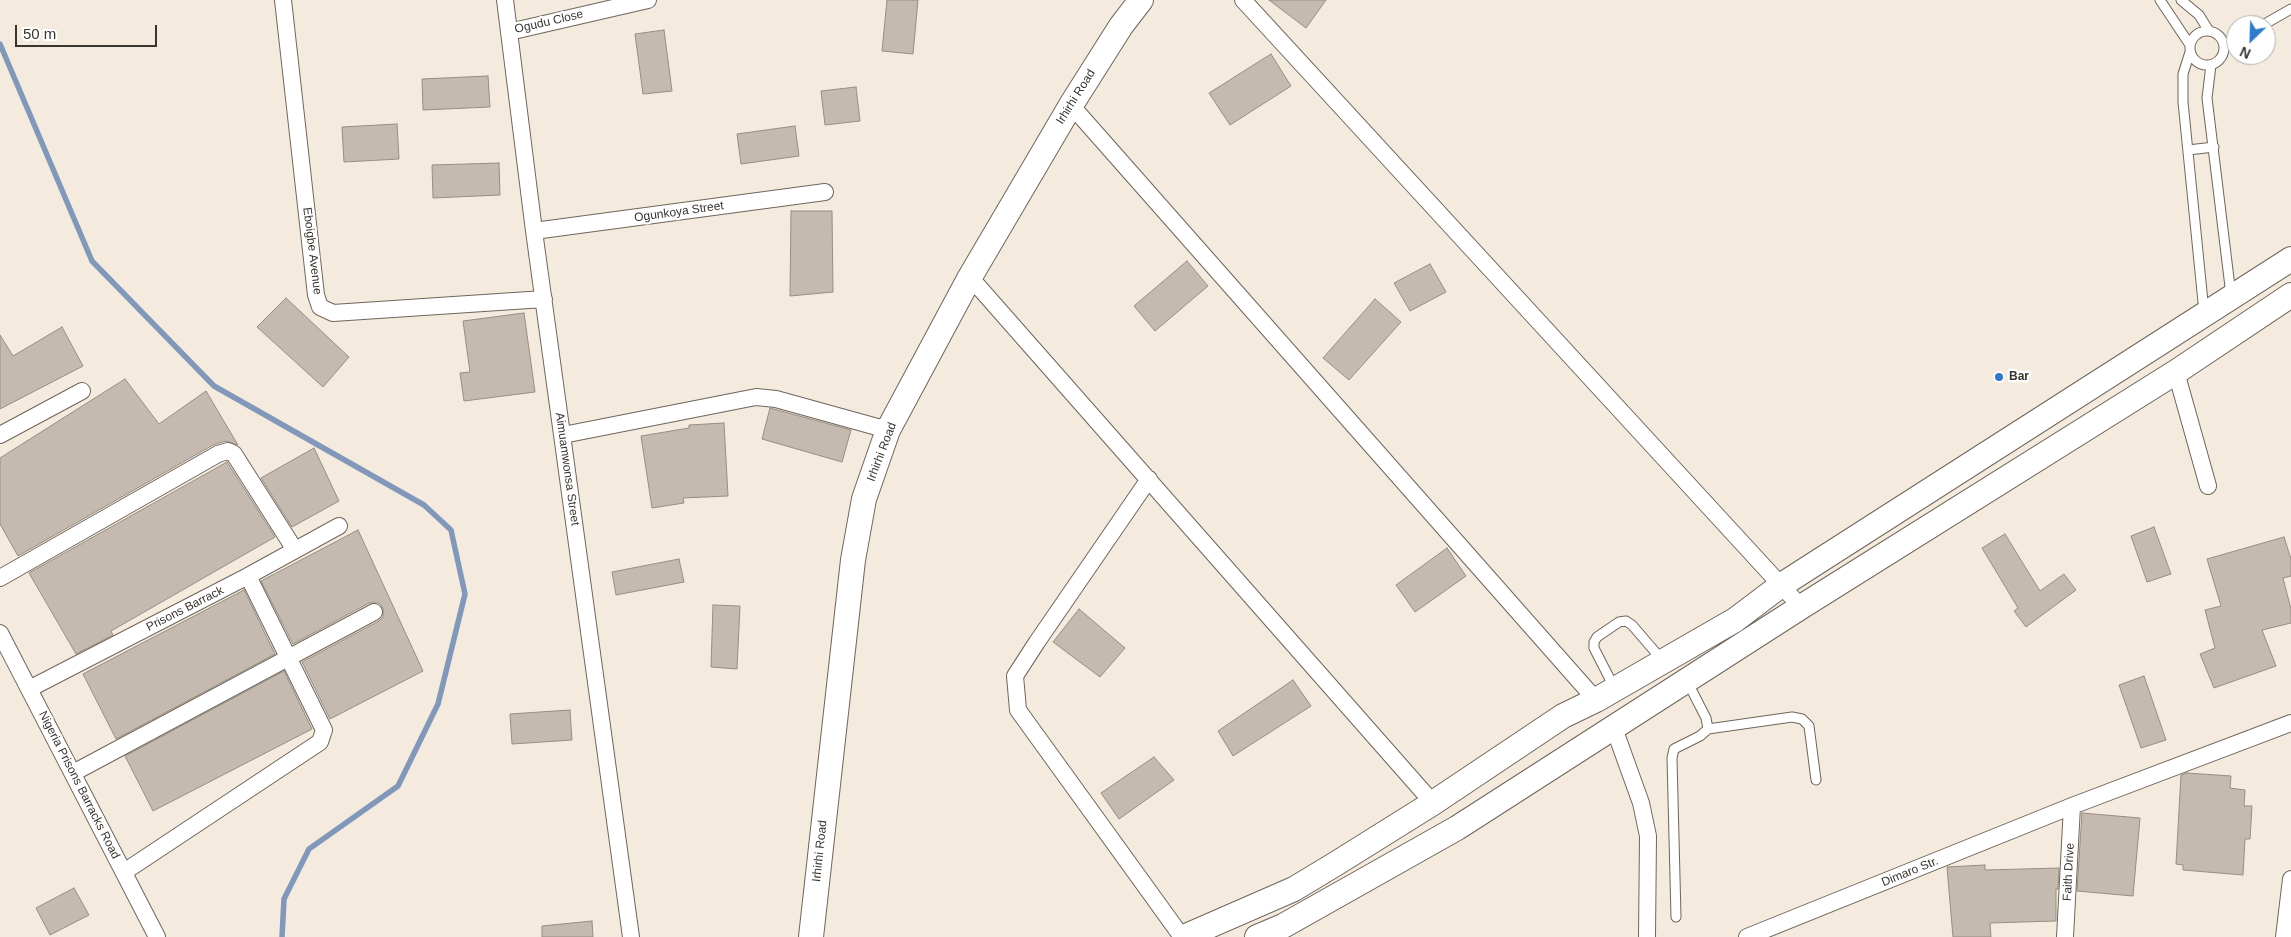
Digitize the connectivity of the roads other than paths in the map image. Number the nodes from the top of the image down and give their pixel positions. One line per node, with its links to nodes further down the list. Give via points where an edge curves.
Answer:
1 (283, 0): 24 (street, Eboigbe Avenue, via 316,295 320,307 332,313)
2 (505, 0): 11 (street, Aimuamwonsa Street)
3 (648, 0): 11 (street, Ogudu Close)
4 (1141, 0): 15 (main road, Irhirhi Road)
5 (1243, 0): 37 (street)
6 (2160, 0): 13 (lane)
7 (2182, 0): 10 (lane, via 2199,14)
8 (2291, 9): 9 (lane)
9 (2276, 18)
10 (2209, 31): 12 (lane, via 2216,33); 13 (lane, via 2197,34)
11 (509, 32): 19 (street, Aimuamwonsa Street)
12 (2224, 44): 14 (lane, via 2222,57)
13 (2190, 49): 14 (lane, via 2198,63); 17 (lane, via 2182,83)
14 (2211, 65): 16 (lane, via 2207,98)
15 (1071, 105): 21 (main road, Irhirhi Road); 45 (street)
16 (2214, 147): 17 (lane); 23 (lane)
17 (2188, 150): 25 (lane)
18 (825, 192): 19 (street, Ogunkoya Street)
19 (534, 231): 24 (street, Aimuamwonsa Street)
20 (2291, 260): 23 (main road)
21 (970, 277): 28 (main road, Irhirhi Road); 31 (street)
22 (2291, 295): 26 (main road)
23 (2231, 297): 25 (main road)
24 (544, 299): 30 (street, Aimuamwonsa Street)
25 (2204, 315): 37 (main road)
26 (2176, 372): 32 (street); 38 (main road)
27 (82, 391): 29 (street)
28 (888, 430): 30 (street, via 776,399 756,397); 58 (main road, Irhirhi Road, via 864,499 853,560)
29 (0, 435)
30 (563, 435): 57 (street, Aimuamwonsa Street)
31 (1149, 479): 51 (street); 59 (street, via 1015,676 1018,710)
32 (2208, 486)
33 (339, 526): 34 (street, Prisons Barrack)
34 (295, 550): 35 (street, Prisons Barrack); 36 (street, via 234,454 228,451)
35 (248, 576): 41 (street); 44 (street, Prisons Barrack)
36 (0, 578)
37 (1780, 586): 38 (street); 42 (main road, via 1735,620)
38 (1801, 606): 43 (main road)
39 (374, 612): 41 (street)
40 (0, 633): 44 (street, Nigeria Prisons Barracks Road)
41 (289, 658): 49 (street); 53 (street, via 324,730 320,742)
42 (1664, 661): 45 (main road); 45 (lane, via 1632,625 1626,621 1619,622 1594,642)
43 (1686, 680): 47 (main road); 48 (lane, via 1706,718)
44 (29, 690): 49 (street, Nigeria Prisons Barracks Road)
45 (1606, 694): 51 (main road, via 1563,716)
46 (2291, 723): 52 (street, Dimaro Str.)
47 (1614, 728): 60 (main road, via 1457,828 1283,926); 61 (street, via 1641,802 1648,836)
48 (1708, 729): 50 (lane, via 1792,717 1802,719 1809,726); 55 (lane, via 1674,749 1672,758)
49 (73, 773): 53 (street, Nigeria Prisons Barracks Road)
50 (1816, 780)
51 (1433, 804): 59 (main road, via 1294,889)
52 (2072, 806): 62 (street, Dimaro Str.); 63 (street, Faith Drive)
53 (124, 872): 56 (street, Nigeria Prisons Barracks Road)
54 (2291, 879): 64 (street)
55 (1676, 917)
56 (157, 937)
57 (631, 937)
58 (811, 937)
59 (1183, 937)
60 (1257, 937)
61 (1647, 937)
62 (1747, 937)
63 (2065, 937)
64 (2284, 937)

